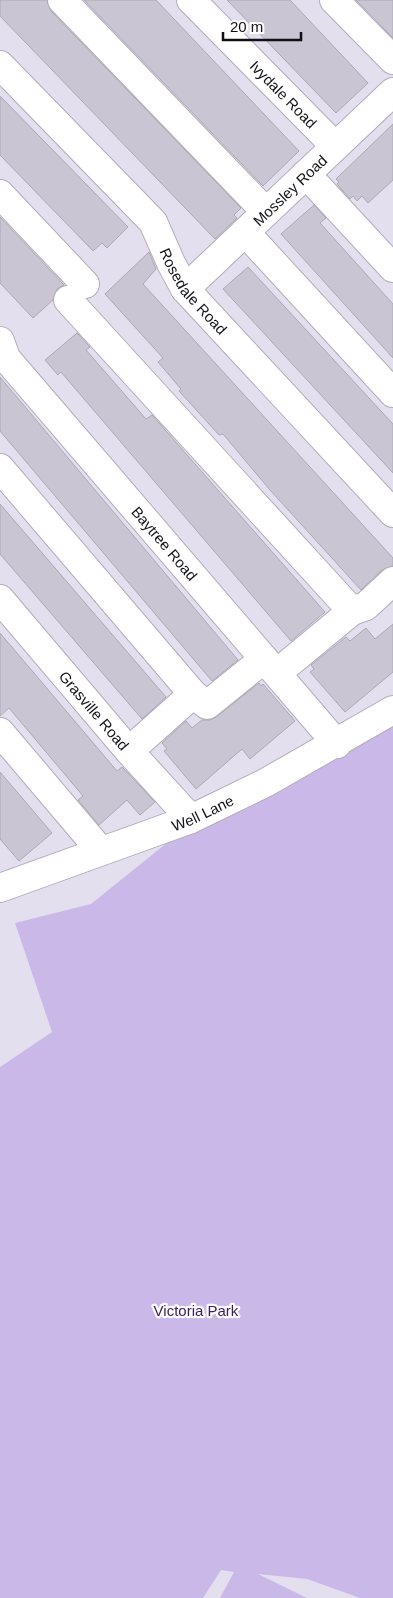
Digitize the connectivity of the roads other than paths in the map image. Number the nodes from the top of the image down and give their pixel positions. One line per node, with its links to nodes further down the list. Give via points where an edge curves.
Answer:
1 (62, 0): 10 (street)
2 (191, 0): 7 (street, Ivydale Road)
3 (334, 0): 4 (street)
4 (393, 60)
5 (0, 65): 13 (street, Rosedale Road, via 153,222)
6 (393, 92): 7 (street, Mossley Road)
7 (336, 146): 8 (street, Mossley Road)
8 (306, 174): 10 (street, Mossley Road); 12 (street)
9 (0, 194): 20 (street, via 76,292)
10 (266, 212): 11 (street, Mossley Road)
11 (245, 232): 13 (street, Mossley Road); 15 (street)
12 (393, 268)
13 (186, 289): 17 (street, Rosedale Road)
14 (2, 353): 21 (street, Baytree Road)
15 (393, 393)
16 (0, 468): 22 (street)
17 (393, 514)
18 (393, 581): 20 (street, via 366,606)
19 (0, 599): 26 (street, Grasville Road)
20 (352, 611): 21 (street)
21 (271, 666): 22 (street, via 207,705); 25 (street, Baytree Road)
22 (193, 694): 26 (street)
23 (393, 710): 25 (street, Well Lane)
24 (0, 732): 28 (street)
25 (337, 744): 27 (street, Well Lane)
26 (129, 751): 27 (street, Grasville Road)
27 (191, 819): 28 (street, Well Lane)
28 (100, 850): 29 (street, Well Lane)
29 (1, 887)

